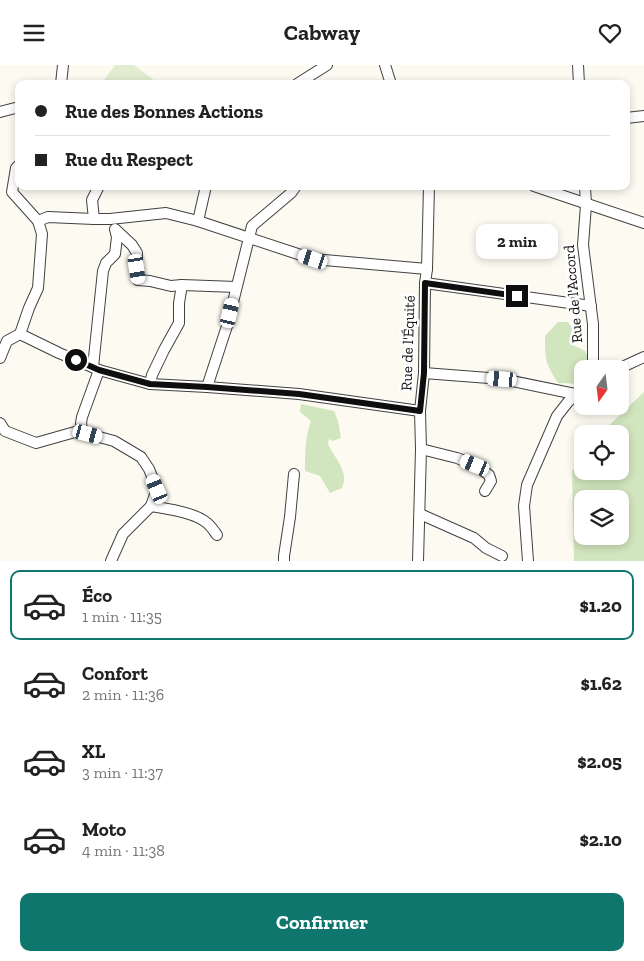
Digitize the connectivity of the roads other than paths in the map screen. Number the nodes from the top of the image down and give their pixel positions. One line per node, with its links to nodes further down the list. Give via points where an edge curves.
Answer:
1 (63, 65): 5 (street)
2 (327, 65): 6 (street)
3 (385, 65): 7 (street)
4 (578, 65): 8 (street)
5 (59, 80)
6 (303, 80)
7 (390, 80)
8 (579, 80)
9 (15, 108): 10 (street)
10 (0, 112)
11 (644, 116): 12 (street)
12 (630, 118)
13 (15, 174): 23 (street, via 12,192)
14 (97, 190): 21 (street, via 92,200)
15 (205, 190): 24 (street)
16 (294, 190): 27 (street, via 252,226)
17 (429, 190): 28 (street, Rue de l'Équité)
18 (545, 190): 20 (street)
19 (585, 190): 20 (street, Rue de l'Accord)
20 (586, 205): 25 (street); 32 (street, Rue de l'Accord, via 583,245)
21 (94, 219): 22 (street); 23 (street, via 48,217)
22 (110, 219): 24 (street, via 166,213); 26 (street)
23 (38, 221): 33 (street, via 42,234 38,288)
24 (198, 221): 27 (street)
25 (644, 223)
26 (116, 230): 30 (street, via 136,253 138,280); 38 (street, via 115,254 103,271)
27 (248, 238): 28 (street, via 313,259); 31 (street)
28 (427, 269): 29 (street, Rue de l'Équité)
29 (425, 283): 32 (street); 39 (street, Rue de l'Équité)
30 (182, 285): 31 (street); 40 (street, via 179,323)
31 (236, 287): 41 (street)
32 (591, 307): 36 (street, Rue de l'Accord)
33 (20, 334): 35 (street, via 7,341); 38 (street)
34 (644, 357): 37 (street)
35 (0, 359)
36 (593, 360)
37 (629, 364)
38 (96, 368): 40 (street); 46 (street, via 82,417)
39 (424, 373): 42 (street, via 502,379); 44 (street, Rue de l'Équité)
40 (150, 384): 41 (street)
41 (207, 387): 44 (street, via 299,394)
42 (574, 390)
43 (574, 397): 57 (street, via 557,416 527,485 524,506)
44 (420, 411): 47 (street, Rue de l'Équité)
45 (0, 423): 46 (street, via 5,431 36,443)
46 (82, 430): 50 (street, via 114,441 141,457 157,489)
47 (421, 449): 49 (street, via 475,465 489,475 491,481); 51 (street, Rue de l'Équité)
48 (294, 474): 55 (street)
49 (485, 491)
50 (151, 506): 52 (street, via 200,518); 54 (street, via 123,534)
51 (420, 514): 53 (street, via 474,538); 56 (street, Rue de l'Équité)
52 (217, 535)
53 (502, 556)
54 (111, 561)
55 (284, 561)
56 (418, 561)
57 (528, 561)

